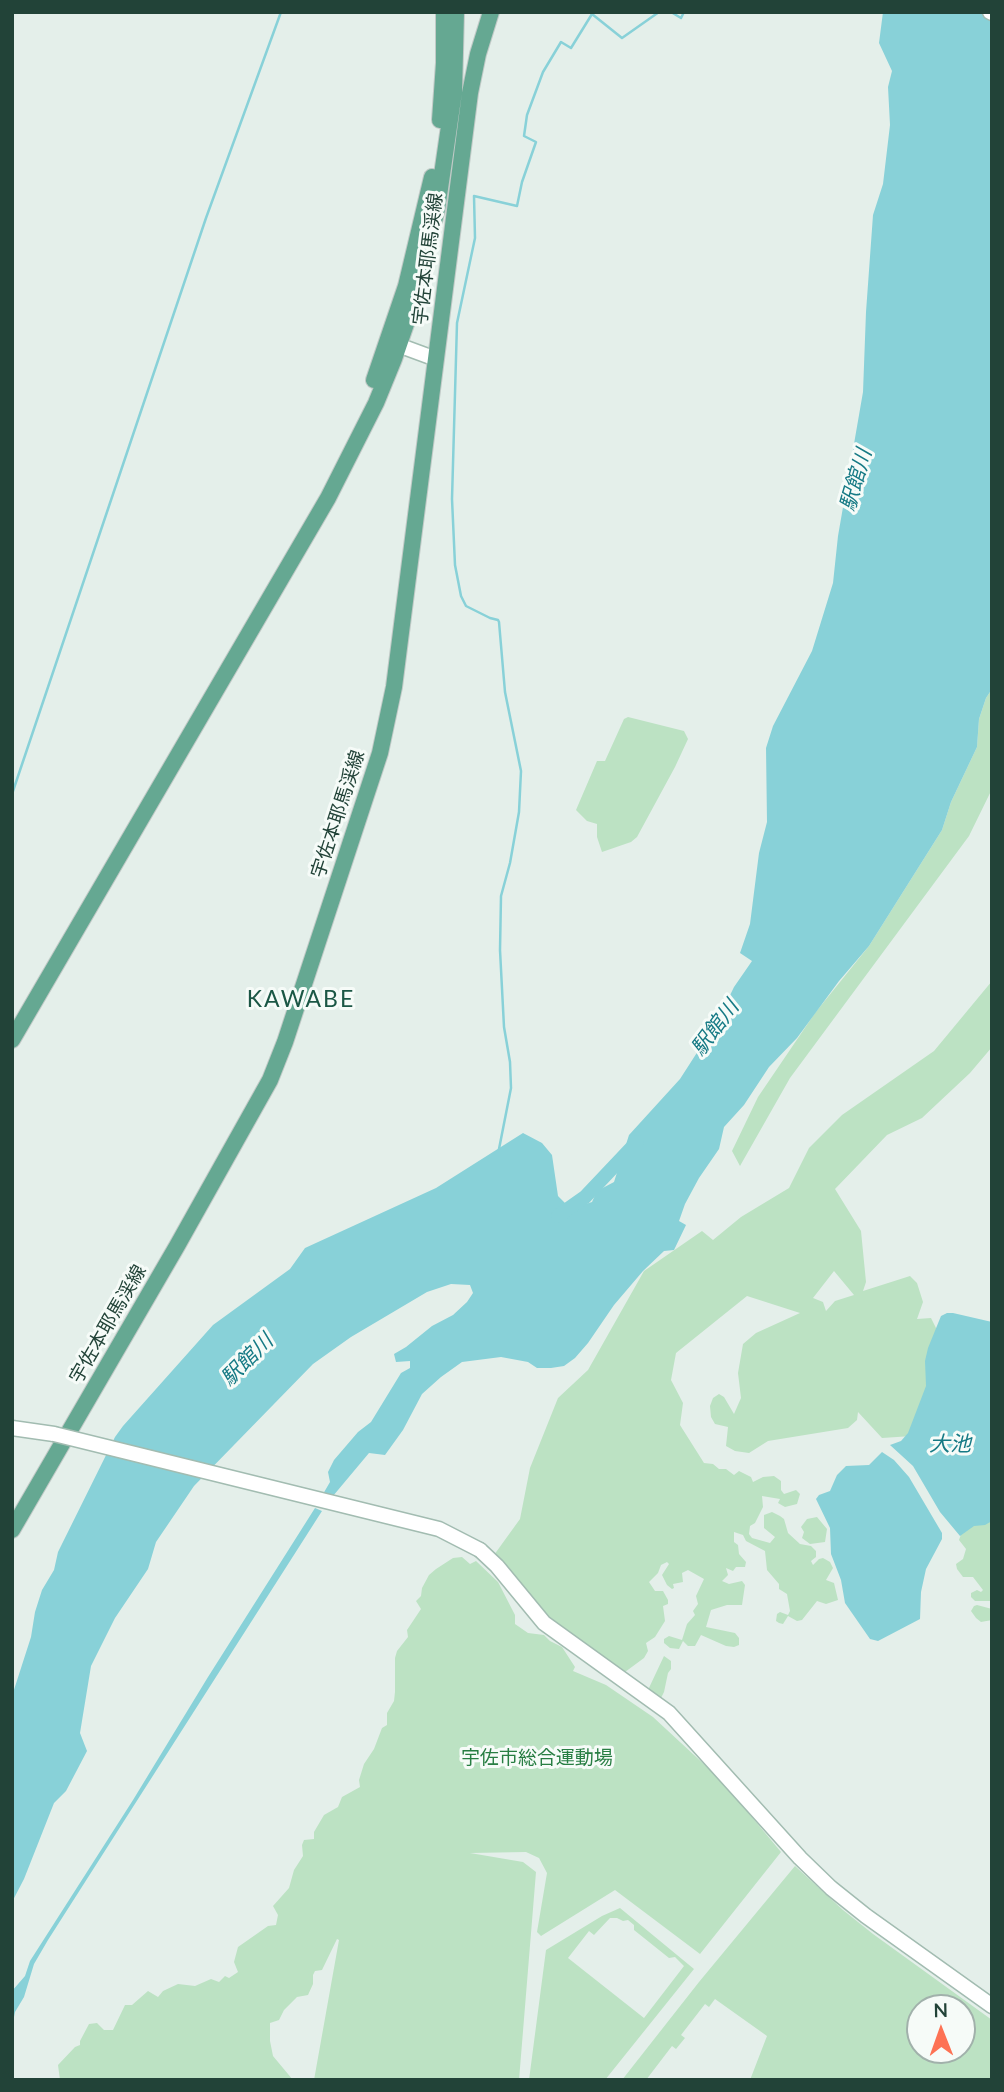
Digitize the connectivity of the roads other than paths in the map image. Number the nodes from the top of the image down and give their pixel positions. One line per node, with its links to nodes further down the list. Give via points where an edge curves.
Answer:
1 (444, 12): 4 (main road, 宇佐本耶馬渓線)
2 (456, 12): 4 (main road, 宇佐本耶馬渓線)
3 (491, 12): 5 (main road, 宇佐本耶馬渓線)
4 (450, 32): 5 (main road); 6 (main road, 宇佐本耶馬渓線, via 452,111 437,209 418,289)
5 (482, 39): 7 (main road, 宇佐本耶馬渓線, via 470,93)
6 (394, 344): 7 (street); 8 (main road, 宇佐本耶馬渓線, via 324,485); 9 (main road, 宇佐本耶馬渓線, via 367,422 328,498)
7 (436, 359): 11 (main road, 宇佐本耶馬渓線, via 388,724 280,1055 257,1105)
8 (12, 1018)
9 (12, 1040)
10 (12, 1428): 12 (street, bridge, via 54,1434 439,1529 480,1550 544,1623 669,1713 838,1894)
11 (12, 1530)
12 (992, 2006)

